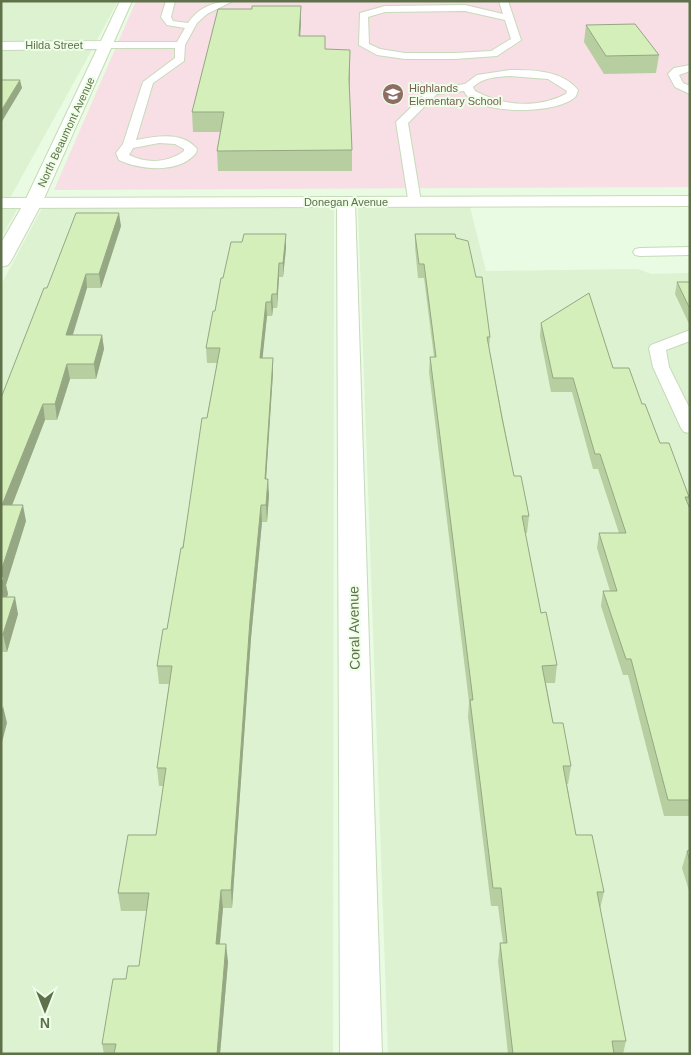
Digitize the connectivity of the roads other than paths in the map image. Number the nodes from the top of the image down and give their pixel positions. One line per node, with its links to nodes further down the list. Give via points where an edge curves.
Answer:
1 (126, 1): 7 (street, North Beaumont Avenue)
2 (171, 1): 6 (lane, via 166,17 170,24)
3 (229, 1): 6 (lane, via 207,8)
4 (503, 1): 5 (lane)
5 (508, 18): 5 (lane, via 516,40 493,54 405,56 377,52 364,45 363,15 385,9 465,8)
6 (190, 26): 8 (lane)
7 (106, 45): 8 (lane); 9 (street, Hilda Street); 18 (street, North Beaumont Avenue)
8 (180, 45): 13 (lane, via 180,59 148,82)
9 (1, 46)
10 (690, 68): 12 (lane, via 673,74 679,84)
11 (468, 87): 11 (lane, via 477,98 521,106 553,104 571,96 572,90 568,84 544,75 510,73 480,77); 15 (lane, via 434,91 402,122)
12 (690, 91)
13 (128, 145): 13 (lane, via 123,157 146,164 178,161 191,149 171,140 148,140)
14 (346, 202): 15 (street, Donegan Avenue); 18 (street, Donegan Avenue); 24 (street, Coral Avenue)
15 (414, 202): 16 (street, Donegan Avenue)
16 (690, 202)
17 (1, 203): 18 (street, Donegan Avenue)
18 (33, 203): 21 (street, North Beaumont Avenue)
19 (690, 251): 20 (lane)
20 (640, 252)
21 (1, 261)
22 (690, 335): 23 (lane, via 657,348 661,367)
23 (690, 428)
24 (361, 1054)

